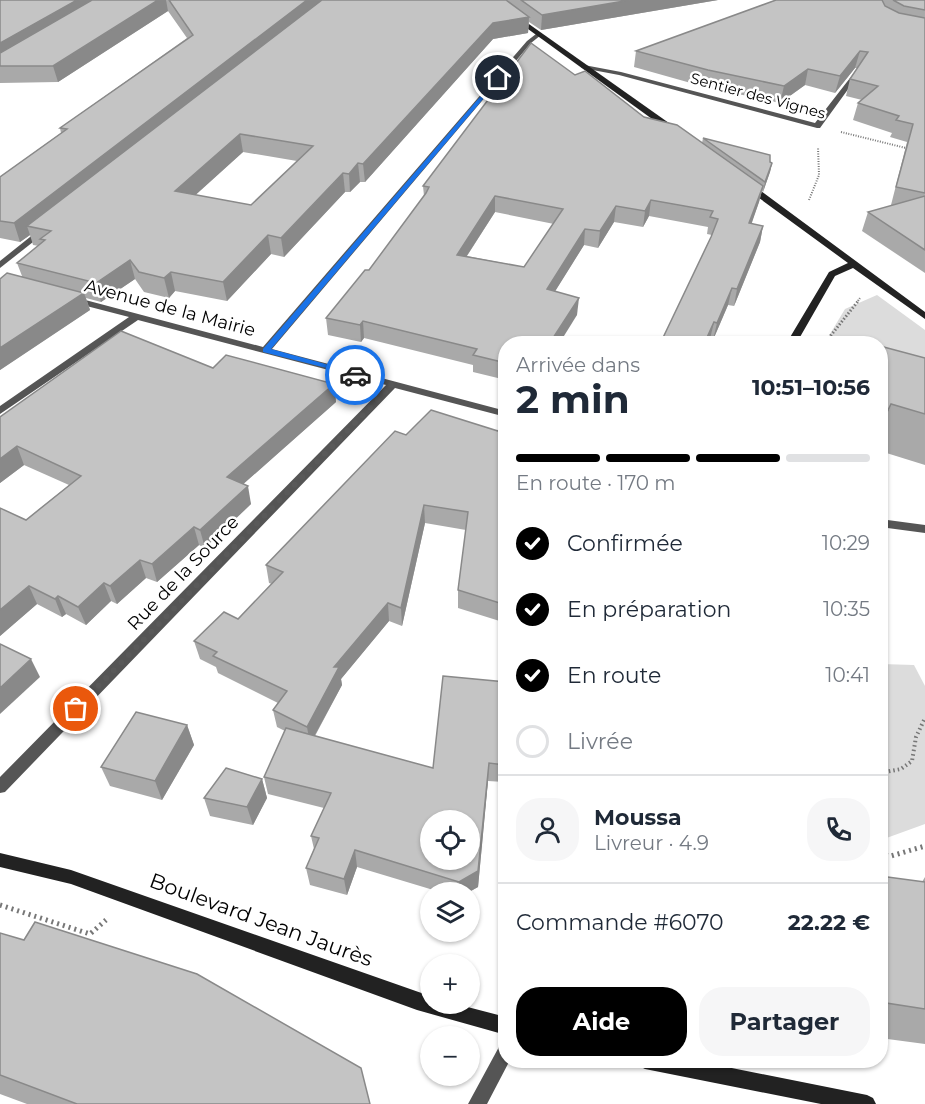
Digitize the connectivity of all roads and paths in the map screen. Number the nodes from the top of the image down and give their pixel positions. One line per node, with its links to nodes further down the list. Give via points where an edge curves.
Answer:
1 (492, 0): 2 (street)
2 (538, 35): 3 (street); 19 (street)
3 (584, 67): 5 (street, Sentier des Vignes, via 620,73); 6 (street)
4 (859, 70): 5 (street)
5 (817, 126): 7 (path, Sentier des Vignes); 9 (path, via 819,175)
6 (678, 134)
7 (917, 151)
8 (736, 177): 9 (street)
9 (800, 224): 11 (street)
10 (47, 228): 12 (street)
11 (854, 264): 13 (street); 17 (street, via 832,274)
12 (0, 265)
13 (880, 283): 16 (street); 18 (path, via 863,295)
14 (69, 298): 15 (street, Avenue de la Mairie)
15 (138, 316): 19 (street, Avenue de la Mairie); 21 (street)
16 (925, 316)
17 (796, 336)
18 (830, 336)
19 (266, 350): 20 (street, Avenue de la Mairie)
20 (392, 385): 22 (street, Avenue de la Mairie); 27 (street, Rue de la Source)
21 (0, 411)
22 (498, 412)
23 (888, 524): 24 (street)
24 (925, 529)
25 (925, 718): 26 (path, via 916,737 912,761 902,769)
26 (888, 772)
27 (0, 787)
28 (925, 846): 29 (path)
29 (888, 855)
30 (0, 860): 31 (street, Boulevard Jean Jaurès, via 72,877)
31 (129, 897): 32 (path, via 90,934); 33 (street, Boulevard Jean Jaurès, via 417,1001)
32 (0, 905)
33 (498, 1024)
34 (498, 1066): 36 (street)
35 (685, 1068): 37 (street)
36 (477, 1104)
37 (867, 1104)

